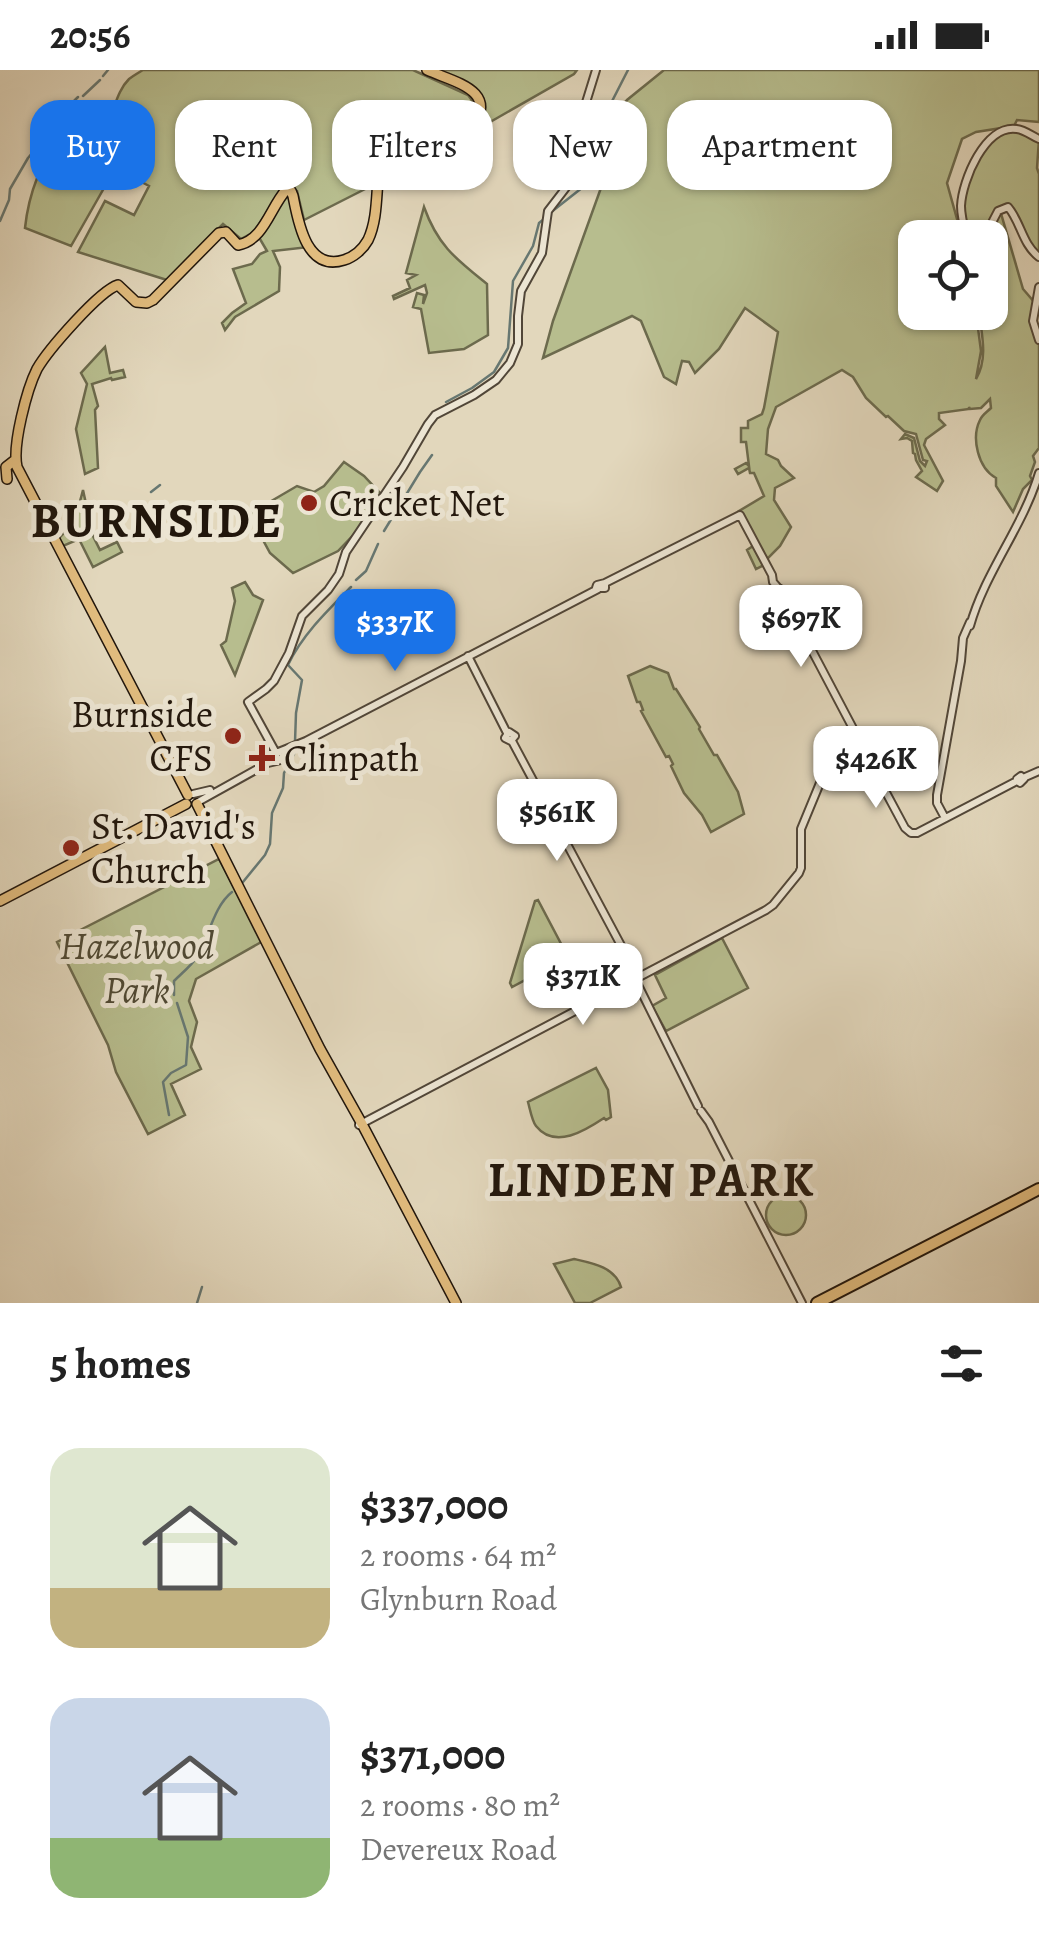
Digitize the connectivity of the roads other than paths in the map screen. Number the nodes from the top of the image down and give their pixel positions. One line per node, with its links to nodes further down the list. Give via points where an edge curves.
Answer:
1 (428, 70): 9 (main road, via 473,91 481,110 452,150 402,153 382,164 369,236 358,251 336,261 312,252 286,190 254,238 238,245 219,233 153,300 136,302 122,287 111,286 36,371)
2 (596, 70): 17 (street, via 575,142 578,172 548,211 542,254 521,291 514,357 496,380 428,424 346,552 339,574 302,616 274,681 248,702)
3 (1039, 139): 4 (street, via 1011,129 982,148 962,203)
4 (964, 220)
5 (993, 220): 6 (street, via 1008,208)
6 (1039, 257)
7 (1039, 287): 8 (street, via 1033,321)
8 (1039, 340)
9 (15, 460): 11 (main road); 12 (main road)
10 (1039, 472): 20 (street, via 964,644 937,795)
11 (19, 473): 12 (main road); 19 (main road)
12 (4, 481)
13 (732, 519): 14 (street); 14 (street, via 740,515); 15 (street)
14 (747, 528): 16 (street)
15 (468, 656): 17 (street); 22 (street)
16 (864, 753): 20 (street, via 905,828 917,832); 22 (street, via 824,776 801,829 801,868 773,905)
17 (278, 756): 19 (street)
18 (1039, 770): 20 (street)
19 (192, 801): 21 (main road); 23 (main road)
20 (945, 818)
21 (0, 900)
22 (636, 979): 23 (street); 26 (street)
23 (360, 1124): 25 (main road)
24 (1039, 1191): 27 (highway); 28 (highway)
25 (453, 1303)
26 (802, 1303)
27 (817, 1303)
28 (826, 1303)

